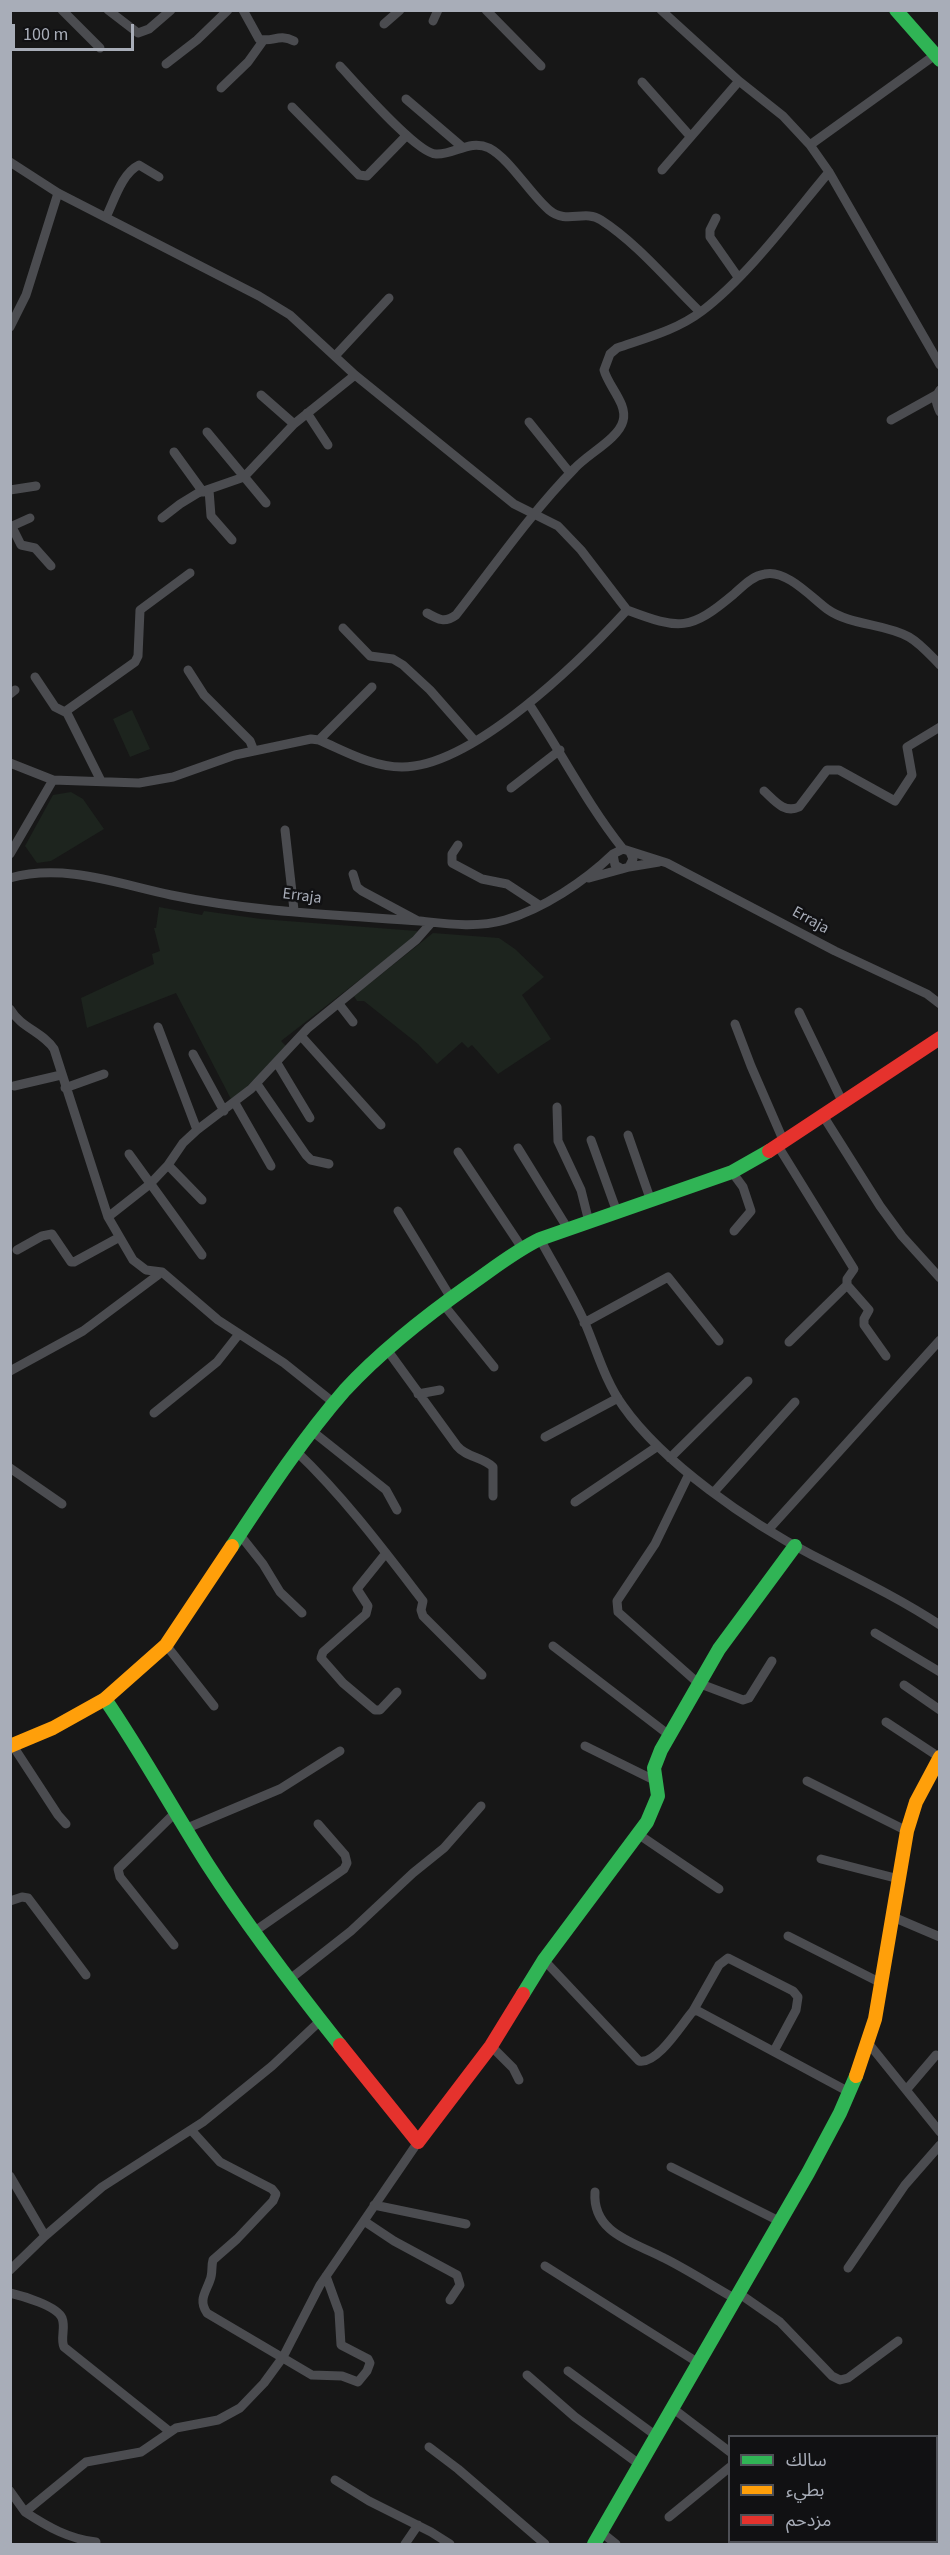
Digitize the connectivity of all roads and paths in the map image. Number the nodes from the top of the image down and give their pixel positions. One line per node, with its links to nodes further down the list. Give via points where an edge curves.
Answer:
1 (62, 10): 15 (street)
2 (108, 10): 10 (street, via 138,33 149,29)
3 (228, 10): 17 (street)
4 (243, 10): 13 (street, via 257,37)
5 (400, 10): 12 (street)
6 (438, 10): 11 (street)
7 (486, 10): 19 (street)
8 (661, 10): 20 (street)
9 (896, 10): 16 (main road)
10 (164, 12)
11 (433, 21)
12 (384, 24)
13 (263, 40): 14 (street, via 281,36); 22 (street, via 248,62)
14 (294, 41)
15 (100, 48)
16 (937, 58): 27 (street)
17 (166, 64)
18 (340, 66): 25 (street)
19 (541, 66)
20 (739, 81): 26 (street); 27 (street, via 783,116)
21 (642, 82): 26 (street)
22 (221, 88)
23 (406, 99): 28 (street)
24 (292, 107): 25 (street, via 359,175 367,176)
25 (406, 136): 28 (street, via 430,153)
26 (690, 136): 30 (street)
27 (810, 145): 31 (street)
28 (461, 146): 38 (street, via 475,144 490,149 558,215 598,218 620,234)
29 (10, 162): 33 (street)
30 (662, 170)
31 (829, 172): 36 (street); 41 (street)
32 (159, 177): 34 (street, via 139,165 134,167)
33 (58, 193): 34 (street); 39 (street, via 26,295)
34 (106, 218): 40 (street, via 275,304)
35 (716, 218): 36 (street, via 710,237)
36 (738, 277): 38 (street)
37 (389, 298): 40 (street)
38 (700, 312): 53 (street, via 609,354 604,370 621,405 621,428)
39 (10, 327)
40 (335, 356): 42 (street)
41 (939, 365)
42 (356, 375): 46 (street); 59 (street, via 514,504)
43 (938, 392): 45 (street); 47 (street)
44 (261, 395): 49 (street)
45 (939, 412)
46 (307, 413): 49 (street); 51 (street)
47 (891, 420)
48 (529, 422): 53 (street)
49 (294, 424): 54 (street)
50 (207, 432): 54 (street)
51 (328, 445)
52 (174, 452): 57 (street)
53 (570, 473): 59 (street)
54 (244, 477): 57 (street); 58 (street)
55 (36, 486): 56 (street)
56 (10, 490)
57 (206, 491): 61 (street); 63 (street, via 211,516)
58 (266, 503)
59 (534, 514): 66 (street, via 558,526); 67 (street, via 456,615 438,620)
60 (30, 518): 62 (street)
61 (162, 519)
62 (11, 527): 64 (street, via 21,545 35,548)
63 (232, 540)
64 (51, 566)
65 (190, 573): 74 (street, via 140,610 135,662 68,708)
66 (627, 610): 69 (street, via 673,624 695,623 750,580 770,573 800,586 843,617 910,638); 73 (street)
67 (427, 613)
68 (343, 628): 77 (street, via 370,656 393,659 403,665)
69 (939, 664)
70 (188, 670): 79 (street, via 204,694 250,741)
71 (35, 677): 74 (street, via 55,707)
72 (372, 687): 76 (street)
73 (529, 704): 77 (street); 78 (street)
74 (67, 713): 82 (street)
75 (939, 727): 84 (street, via 907,747 912,775 895,801 832,769 794,810 783,807)
76 (319, 740): 77 (street, via 366,760 400,767 438,759); 79 (street)
77 (474, 740)
78 (560, 750): 83 (street); 87 (street)
79 (254, 751): 82 (street, via 159,781)
80 (10, 763): 81 (street)
81 (53, 780): 82 (street); 88 (street)
82 (101, 781)
83 (511, 788)
84 (764, 791)
85 (285, 830): 95 (street)
86 (458, 845): 94 (street, via 452,863 482,879 507,884)
87 (621, 851): 89 (street, Erraja); 90 (street, via 633,859); 90 (street, via 613,862); 93 (street)
88 (10, 854)
89 (667, 863): 90 (street, via 647,862); 98 (street, Erraja)
90 (626, 868): 93 (street)
91 (353, 874): 96 (street, via 362,891)
92 (10, 878): 95 (street, Erraja, via 72,873 223,905)
93 (584, 879): 94 (street, Erraja)
94 (539, 905): 97 (street, Erraja, via 505,920)
95 (294, 910): 96 (street, Erraja)
96 (418, 921): 97 (street, Erraja)
97 (431, 923): 100 (street)
98 (927, 994): 99 (street); 101 (street, Erraja)
99 (939, 996)
100 (339, 1004): 104 (street); 107 (street)
101 (939, 1004)
102 (10, 1010): 112 (street, via 22,1025 50,1042)
103 (799, 1012): 116 (street)
104 (352, 1022)
105 (735, 1024): 126 (street)
106 (158, 1027): 123 (street)
107 (301, 1036): 110 (street); 122 (street)
108 (939, 1037): 116 (main road)
109 (193, 1054): 119 (street)
110 (277, 1063): 113 (street); 121 (street)
111 (104, 1074): 115 (street)
112 (61, 1075): 114 (street); 115 (street)
113 (257, 1084): 117 (street); 130 (street, via 310,1160)
114 (14, 1086)
115 (65, 1088): 139 (street)
116 (842, 1101): 120 (main road)
117 (235, 1103): 119 (street); 132 (street)
118 (557, 1107): 140 (street, via 558,1141 581,1190)
119 (224, 1111): 123 (street)
120 (822, 1114): 126 (main road); 149 (street, via 880,1206)
121 (310, 1118)
122 (381, 1125)
123 (197, 1130): 131 (street)
124 (628, 1136): 136 (street)
125 (591, 1140): 138 (street)
126 (781, 1144): 133 (main road); 150 (street, via 853,1265)
127 (518, 1148): 141 (street)
128 (458, 1152): 145 (street)
129 (129, 1154): 134 (street)
130 (329, 1164)
131 (168, 1165): 134 (street); 135 (street)
132 (271, 1166)
133 (732, 1172): 136 (main road); 142 (street, via 751,1211)
134 (150, 1184): 139 (street); 147 (street)
135 (202, 1200)
136 (651, 1201): 138 (main road)
137 (398, 1211): 151 (street)
138 (617, 1212): 140 (main road)
139 (108, 1217): 143 (street)
140 (589, 1222): 141 (main road)
141 (568, 1229): 144 (main road)
142 (734, 1231)
143 (118, 1238): 146 (street, via 74,1262 52,1234); 148 (street, via 140,1267)
144 (540, 1239): 145 (main road); 152 (street)
145 (522, 1248): 151 (main road)
146 (16, 1250)
147 (202, 1255)
148 (162, 1272): 153 (street); 160 (street, via 83,1331)
149 (939, 1278)
150 (848, 1285): 156 (street); 158 (street, via 869,1310 864,1325)
151 (447, 1301): 157 (main road); 159 (street)
152 (585, 1323): 155 (street, via 668,1277); 164 (street)
153 (239, 1334): 166 (street); 167 (street, via 217,1362)
154 (939, 1340): 180 (street)
155 (719, 1341)
156 (789, 1342)
157 (388, 1351): 163 (street); 166 (main road)
158 (886, 1356)
159 (494, 1367)
160 (10, 1371)
161 (748, 1381): 172 (street)
162 (440, 1390): 163 (street)
163 (418, 1394): 176 (street, via 462,1452 493,1467)
164 (618, 1398): 169 (street); 170 (street)
165 (795, 1402): 175 (street)
166 (334, 1403): 168 (main road)
167 (154, 1413)
168 (312, 1431): 171 (main road); 179 (street, via 386,1490)
169 (545, 1437)
170 (658, 1446): 172 (street); 177 (street)
171 (297, 1452): 181 (main road); 183 (street, via 353,1511)
172 (670, 1458): 174 (street)
173 (10, 1468): 178 (street)
174 (689, 1474): 175 (street); 192 (street, via 664,1527 623,1590 616,1608)
175 (714, 1492): 180 (street)
176 (493, 1496)
177 (575, 1502)
178 (63, 1504)
179 (397, 1510)
180 (769, 1529): 182 (street)
181 (240, 1535): 184 (street, via 280,1593); 187 (main road)
182 (795, 1546): 185 (street, via 873,1585); 192 (main road)
183 (386, 1553): 191 (street, via 423,1601 423,1616); 194 (street, via 357,1589 368,1611 321,1658 375,1710 380,1710)
184 (302, 1613)
185 (939, 1625)
186 (875, 1633): 190 (street)
187 (166, 1645): 195 (main road); 196 (street)
188 (553, 1646): 199 (street)
189 (772, 1661): 192 (street, via 749,1698 743,1700)
190 (939, 1672)
191 (482, 1675)
192 (698, 1683): 199 (main road)
193 (904, 1685): 197 (street)
194 (397, 1692)
195 (105, 1699): 200 (main road); 207 (main road)
196 (214, 1706)
197 (939, 1710)
198 (886, 1722): 203 (street)
199 (669, 1735): 204 (main road, via 655,1761)
200 (12, 1746): 208 (street)
201 (585, 1746): 204 (street)
202 (340, 1751): 210 (street, via 280,1789)
203 (939, 1757): 211 (main road, via 916,1802)
204 (656, 1781): 212 (main road, via 657,1803)
205 (807, 1781): 211 (street)
206 (482, 1806): 224 (street, via 444,1848)
207 (176, 1812): 210 (main road); 221 (street, via 118,1869 120,1877)
208 (66, 1824)
209 (318, 1824): 218 (street, via 345,1855 344,1869)
210 (185, 1829): 218 (main road)
211 (907, 1832): 214 (main road)
212 (638, 1834): 215 (street); 222 (main road)
213 (821, 1859): 214 (street)
214 (899, 1879): 217 (main road)
215 (719, 1888)
216 (10, 1901): 223 (street, via 28,1898)
217 (893, 1917): 220 (street); 225 (main road)
218 (255, 1931): 224 (main road)
219 (788, 1936): 225 (street)
220 (939, 1937)
221 (174, 1945)
222 (544, 1960): 226 (street, via 639,2061 654,2058); 229 (main road)
223 (86, 1975)
224 (290, 1979): 227 (main road)
225 (881, 1983): 228 (main road)
226 (693, 2011): 230 (street, via 705,2013); 230 (street, via 719,1965 728,1958 794,1991 798,1997 796,2010)
227 (320, 2021): 235 (street); 237 (main road)
228 (869, 2044): 233 (street); 234 (main road)
229 (491, 2046): 232 (street); 237 (main road)
230 (774, 2051): 234 (street)
231 (936, 2055): 233 (street)
232 (519, 2080)
233 (907, 2089): 236 (street)
234 (849, 2092): 244 (main road)
235 (192, 2131): 246 (street, via 102,2187); 255 (street, via 220,2162 276,2194 256,2220 213,2260 203,2308)
236 (939, 2132)
237 (418, 2142): 242 (street)
238 (939, 2145): 248 (street, via 905,2185)
239 (671, 2168): 244 (street)
240 (10, 2176): 246 (street)
241 (595, 2192): 252 (street, via 599,2217 618,2235)
242 (374, 2205): 243 (street); 245 (street)
243 (364, 2221): 250 (street); 253 (street, via 457,2275 460,2284)
244 (779, 2221): 252 (main road)
245 (466, 2224)
246 (45, 2236): 249 (street)
247 (545, 2266): 256 (street)
248 (848, 2268)
249 (10, 2270)
250 (326, 2276): 255 (street); 255 (street, via 339,2312 340,2343 368,2359 367,2371 362,2380 355,2382 342,2376 312,2375)
251 (10, 2293): 260 (street, via 57,2312 63,2320 64,2347)
252 (736, 2295): 254 (street, via 780,2322 837,2379 848,2378); 256 (main road)
253 (450, 2300)
254 (898, 2341)
255 (283, 2357): 260 (street, via 264,2383 229,2416)
256 (697, 2362): 259 (main road)
257 (568, 2371): 261 (street)
258 (527, 2375): 264 (street, via 575,2417)
259 (671, 2407): 261 (main road); 263 (street)
260 (169, 2431): 268 (street, via 141,2452 86,2462)
261 (655, 2435): 264 (main road)
262 (429, 2447): 275 (street)
263 (728, 2451)
264 (639, 2464): 271 (main road)
265 (728, 2468): 269 (street)
266 (335, 2480): 270 (street)
267 (10, 2491): 268 (street)
268 (25, 2512): 272 (street, via 66,2535)
269 (669, 2517)
270 (418, 2525): 273 (street); 274 (street)
271 (601, 2532): 276 (main road); 277 (street)
272 (96, 2542)
273 (405, 2544)
274 (450, 2544)
275 (545, 2544)
276 (594, 2544)
277 (616, 2544)

